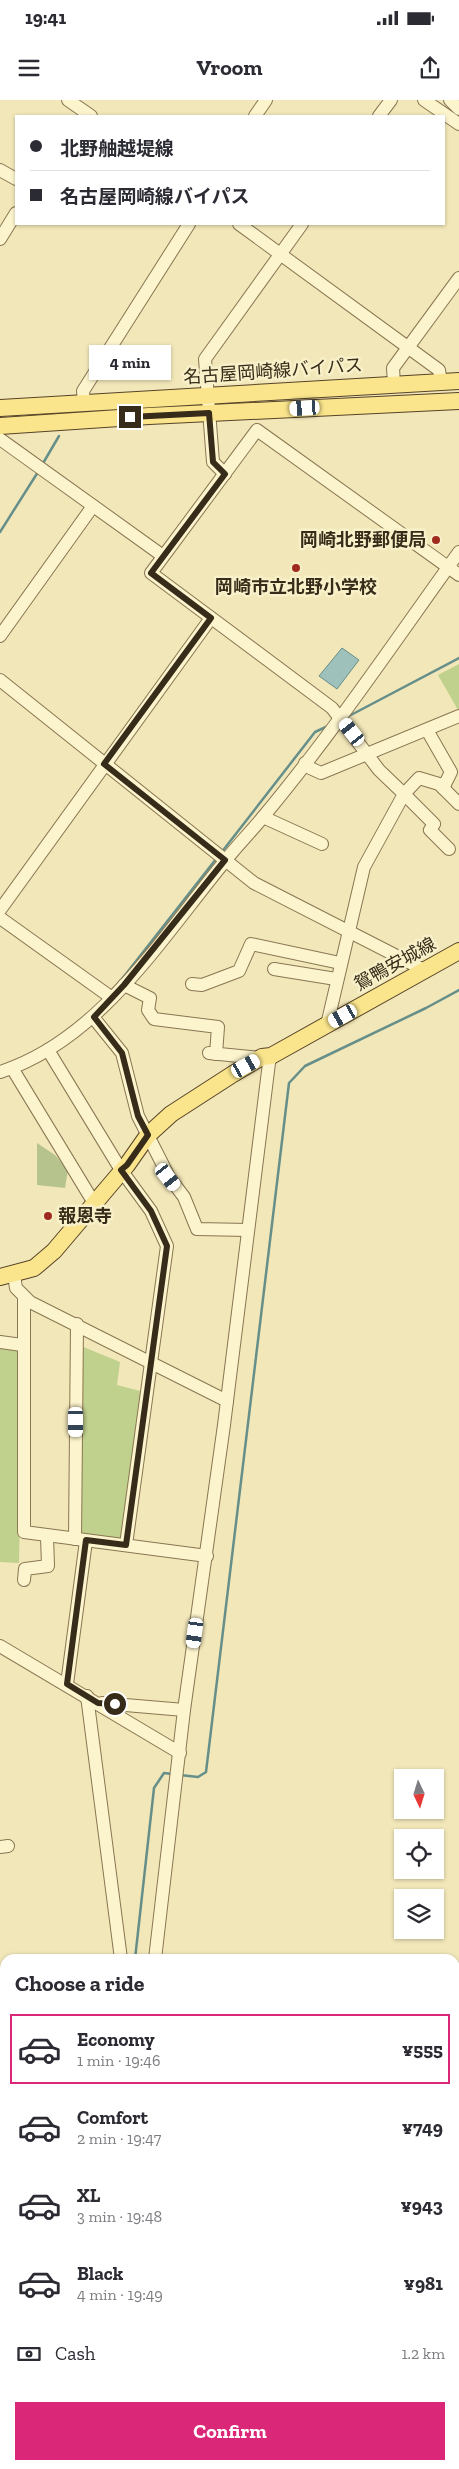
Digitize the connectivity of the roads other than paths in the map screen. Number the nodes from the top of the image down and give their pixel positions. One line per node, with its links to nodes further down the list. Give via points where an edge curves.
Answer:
1 (68, 100): 7 (street)
2 (266, 100): 8 (street)
3 (391, 100): 9 (street)
4 (424, 100): 10 (street)
5 (450, 100): 6 (street)
6 (459, 109)
7 (84, 110)
8 (256, 115)
9 (381, 115)
10 (459, 124)
11 (0, 170): 12 (street)
12 (15, 178)
13 (15, 215): 17 (street)
14 (188, 225): 26 (street, via 83,391)
15 (240, 225): 18 (street)
16 (301, 225): 18 (street)
17 (0, 239)
18 (280, 254): 20 (street); 24 (street, via 205,359)
19 (459, 278): 20 (street)
20 (408, 347): 22 (street, via 439,370); 23 (street, via 393,368)
21 (459, 381): 22 (main road, 名古屋岡崎線バイパス)
22 (441, 382): 23 (main road, 名古屋岡崎線バイパス)
23 (394, 384): 24 (main road, 名古屋岡崎線バイパス)
24 (208, 396): 26 (main road, 名古屋岡崎線バイパス); 28 (street)
25 (459, 401): 28 (main road, 名古屋岡崎線バイパス)
26 (84, 402): 27 (main road, 名古屋岡崎線バイパス)
27 (0, 408)
28 (209, 413): 29 (main road, 名古屋岡崎線バイパス); 31 (street, via 213,462)
29 (0, 426)
30 (0, 438): 32 (street)
31 (225, 474): 34 (street); 35 (street, via 257,430)
32 (94, 506): 34 (street); 38 (street)
33 (459, 552): 35 (street)
34 (163, 556): 37 (street, via 151,573)
35 (448, 567): 36 (street); 40 (street)
36 (459, 575)
37 (211, 618): 40 (street); 45 (street)
38 (0, 636)
39 (0, 680): 45 (street)
40 (340, 716): 43 (street); 44 (street)
41 (459, 716): 42 (street)
42 (427, 730): 43 (street); 46 (street, via 451,772)
43 (368, 753): 44 (street, via 321,773); 47 (street, via 379,770)
44 (305, 763): 49 (street)
45 (104, 764): 52 (street); 53 (street)
46 (443, 788): 47 (street, via 419,778); 48 (street)
47 (404, 794): 51 (street, via 434,824 430,830); 55 (street, via 364,867)
48 (459, 804)
49 (263, 817): 50 (street); 52 (street)
50 (322, 844)
51 (449, 848)
52 (225, 860): 55 (street, via 254,884); 62 (street)
53 (0, 910)
54 (0, 918): 63 (street)
55 (349, 930): 57 (street); 59 (street)
56 (459, 951): 59 (main road, 鴛鴨安城線)
57 (340, 962): 60 (street); 61 (street, via 251,944 239,971 202,985)
58 (274, 969): 60 (street)
59 (426, 971): 65 (main road, 鴛鴨安城線)
60 (336, 979): 65 (street)
61 (192, 984)
62 (124, 985): 63 (street); 67 (street, via 150,998 148,1010 154,1019 218,1028 213,1054)
63 (112, 998): 64 (street)
64 (94, 1017): 66 (street); 69 (street, via 122,1053 138,1116)
65 (327, 1025): 67 (main road, 鴛鴨安城線)
66 (48, 1050): 68 (street); 70 (street)
67 (266, 1058): 69 (main road, 鴛鴨安城線, via 171,1114); 72 (street, via 269,1063)
68 (6, 1070): 71 (street)
69 (148, 1135): 70 (main road, 鴛鴨安城線); 72 (street, via 168,1177 184,1197 197,1229)
70 (121, 1170): 71 (main road, 鴛鴨安城線); 78 (street, via 151,1211 167,1246)
71 (94, 1203): 73 (main road, 鴛鴨安城線, via 54,1251 34,1268)
72 (248, 1230): 79 (street)
73 (7, 1276): 74 (street)
74 (24, 1298): 75 (street); 77 (street)
75 (77, 1324): 78 (street); 81 (street)
76 (0, 1342): 77 (street)
77 (22, 1345): 80 (street, via 24,1532)
78 (151, 1362): 79 (street); 82 (street)
79 (227, 1401): 83 (street)
80 (47, 1536): 81 (street); 84 (street, via 48,1566 25,1569)
81 (80, 1540): 82 (street); 86 (street)
82 (126, 1545): 83 (street)
83 (206, 1556): 88 (street)
84 (24, 1580)
85 (0, 1646): 86 (street)
86 (67, 1684): 87 (street)
87 (92, 1700): 88 (street); 89 (street); 90 (street)
88 (184, 1710): 89 (street)
89 (180, 1753): 91 (street)
90 (120, 1954)
91 (156, 1954)

